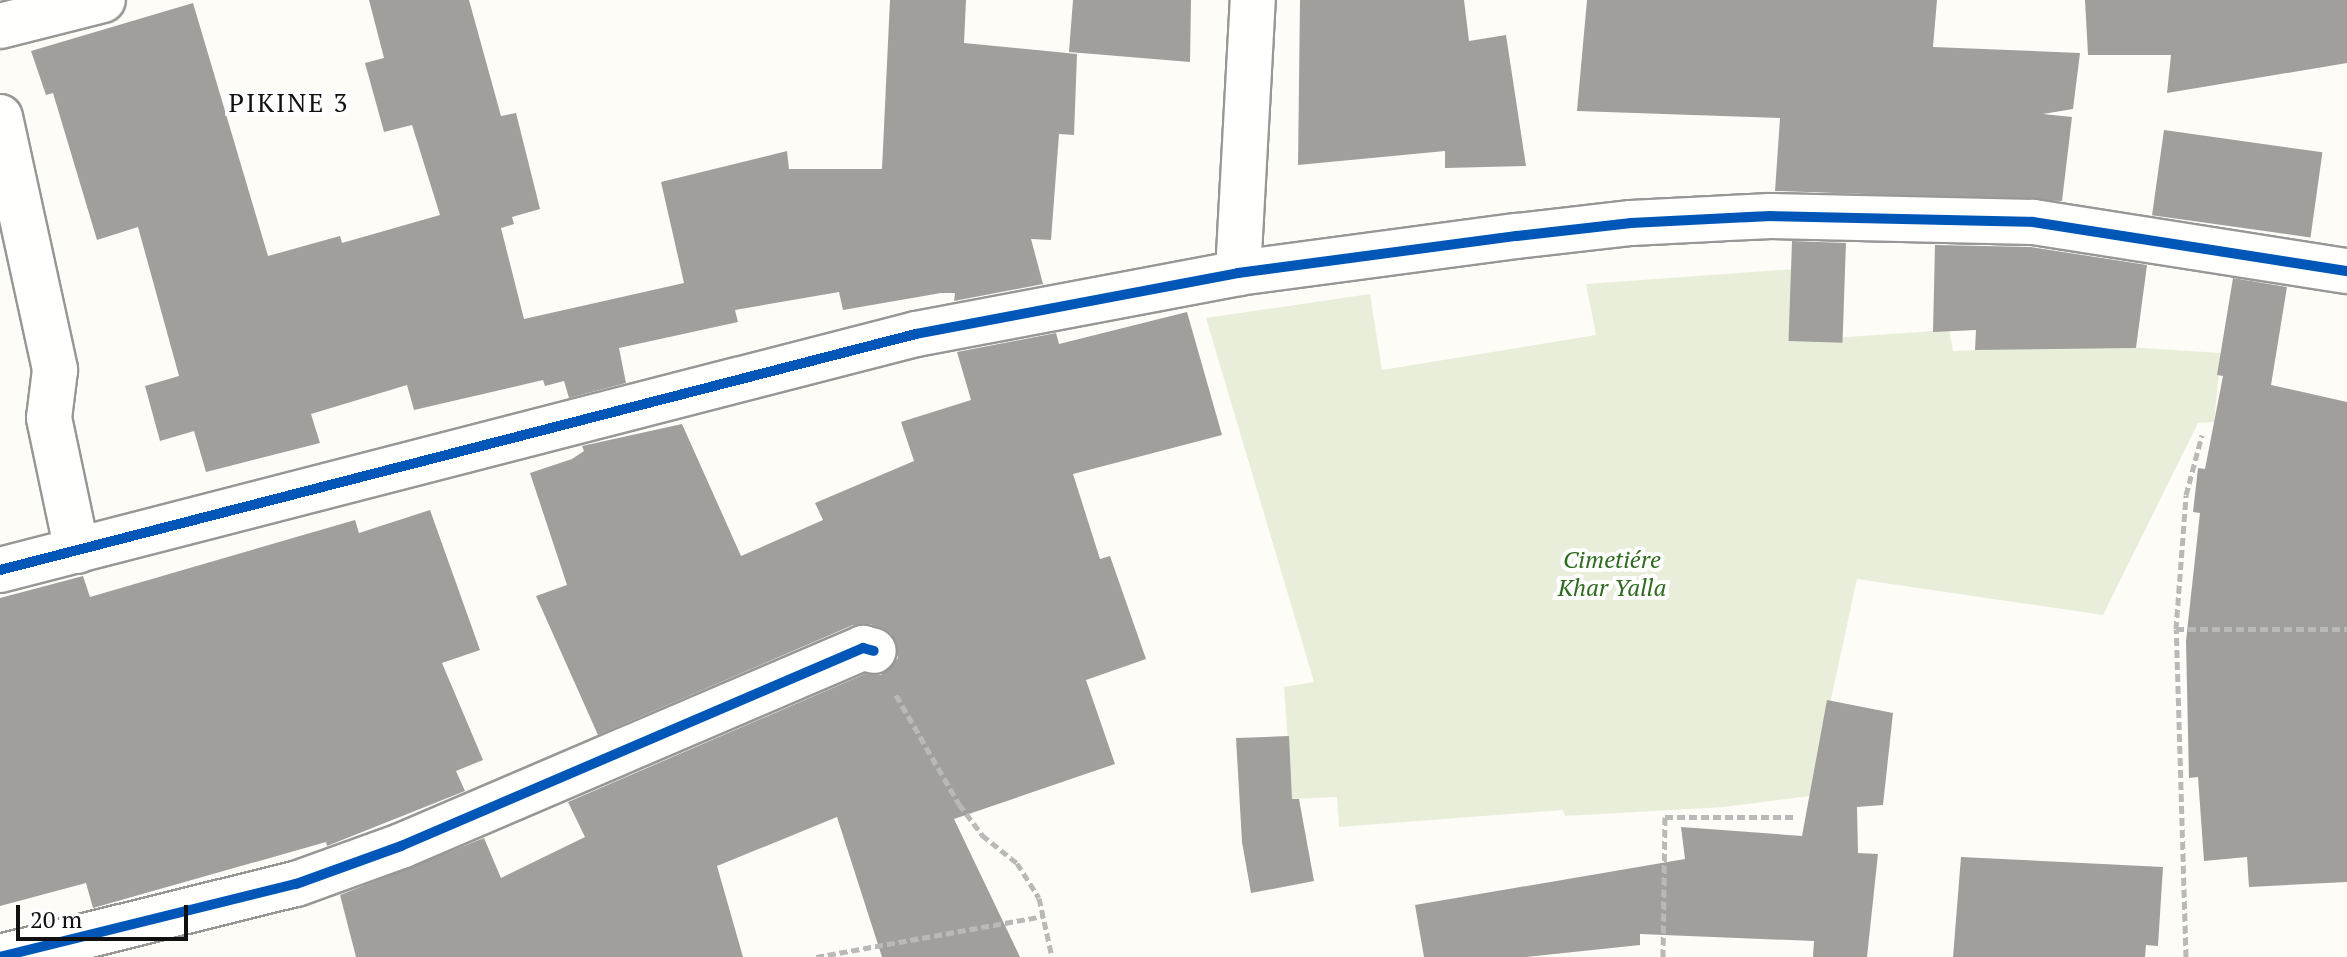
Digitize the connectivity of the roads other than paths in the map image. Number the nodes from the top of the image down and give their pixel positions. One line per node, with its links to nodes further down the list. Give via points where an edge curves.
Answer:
1 (103, 0): 3 (street)
2 (1253, 0): 6 (street)
3 (0, 26)
4 (0, 117): 7 (street, via 55,370 49,418)
5 (2347, 271): 6 (street, via 2033,222 1771,216 1631,223)
6 (1238, 273): 7 (street, via 826,356)
7 (77, 551): 8 (street)
8 (0, 570)
9 (874, 651): 10 (street, via 863,648 401,846 296,884)
10 (0, 957)

